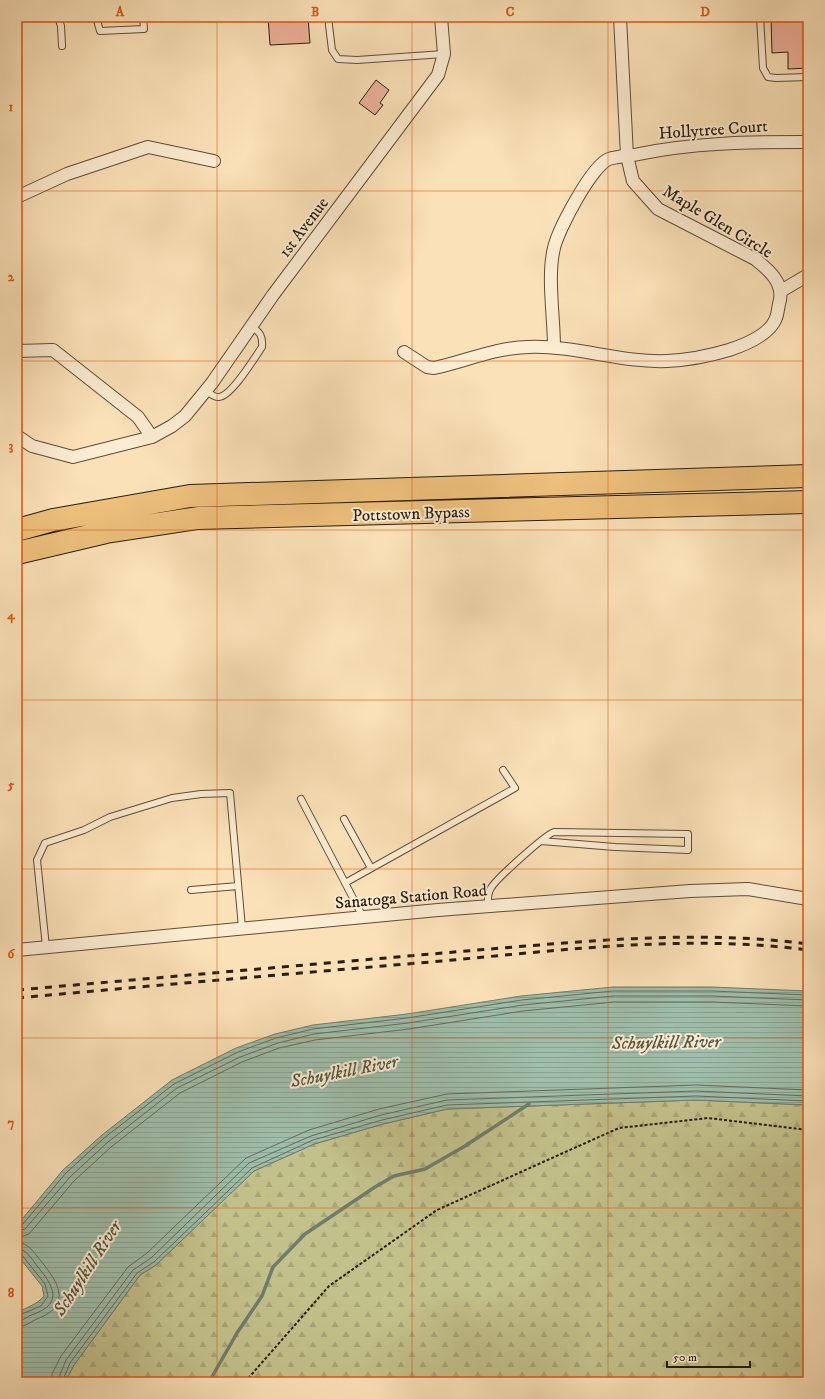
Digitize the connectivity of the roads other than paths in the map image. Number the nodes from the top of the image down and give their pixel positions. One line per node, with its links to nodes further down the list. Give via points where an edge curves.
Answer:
1 (58, 17): 8 (lane)
2 (96, 17): 3 (lane, via 100,31 144,29)
3 (143, 17)
4 (328, 17): 9 (lane, via 332,50 338,59)
5 (441, 17): 9 (street, 1st Avenue)
6 (620, 17): 12 (street, Maple Glen Circle)
7 (760, 17): 10 (lane, via 763,68 768,77)
8 (62, 46)
9 (444, 54): 17 (street, 1st Avenue, via 442,66 430,88)
10 (808, 77)
11 (802, 142): 12 (street, Hollytree Court, via 743,142 660,150)
12 (627, 156): 16 (street, Maple Glen Circle, via 633,181 658,209 755,259 772,274); 18 (street, Hollytree Court, via 608,159 589,180 558,232 551,270)
13 (214, 161): 14 (street, via 148,147 67,174)
14 (17, 197)
15 (808, 275): 16 (street)
16 (781, 291): 18 (street, via 776,319 767,329 744,345 705,358 666,361 635,359)
17 (251, 326): 21 (street, 1st Avenue); 21 (lane, via 260,332 263,339 262,347 230,392 220,397)
18 (554, 348): 20 (street, via 496,350 434,368 427,367)
19 (17, 351): 23 (street, via 53,350 138,417)
20 (404, 352)
21 (205, 390): 23 (street, 1st Avenue, via 185,416)
22 (17, 436): 23 (street, 1st Avenue, via 32,446 73,457)
23 (152, 437)
24 (808, 476): 26 (highway, Pottstown Bypass, via 190,496 53,520)
25 (808, 502): 27 (highway, Pottstown Bypass, via 198,518 106,532)
26 (17, 530)
27 (17, 553)
28 (503, 770): 32 (lane, via 515,788)
29 (301, 799): 33 (lane)
30 (344, 819): 32 (lane)
31 (541, 841): 31 (lane, via 615,847 688,850 688,834 562,830 549,834); 37 (lane, via 503,873 491,887 487,896)
32 (371, 868): 33 (lane)
33 (345, 883): 38 (lane)
34 (238, 886): 35 (lane); 39 (lane); 40 (lane, via 230,793 172,798 45,843 37,860)
35 (191, 890)
36 (808, 899): 37 (street, Sanatoga Station Road, via 748,889)
37 (488, 906): 38 (street, Sanatoga Station Road)
38 (363, 917): 39 (street, Sanatoga Station Road)
39 (242, 928): 40 (street, Sanatoga Station Road)
40 (46, 947): 41 (street, Sanatoga Station Road)
41 (17, 950)

